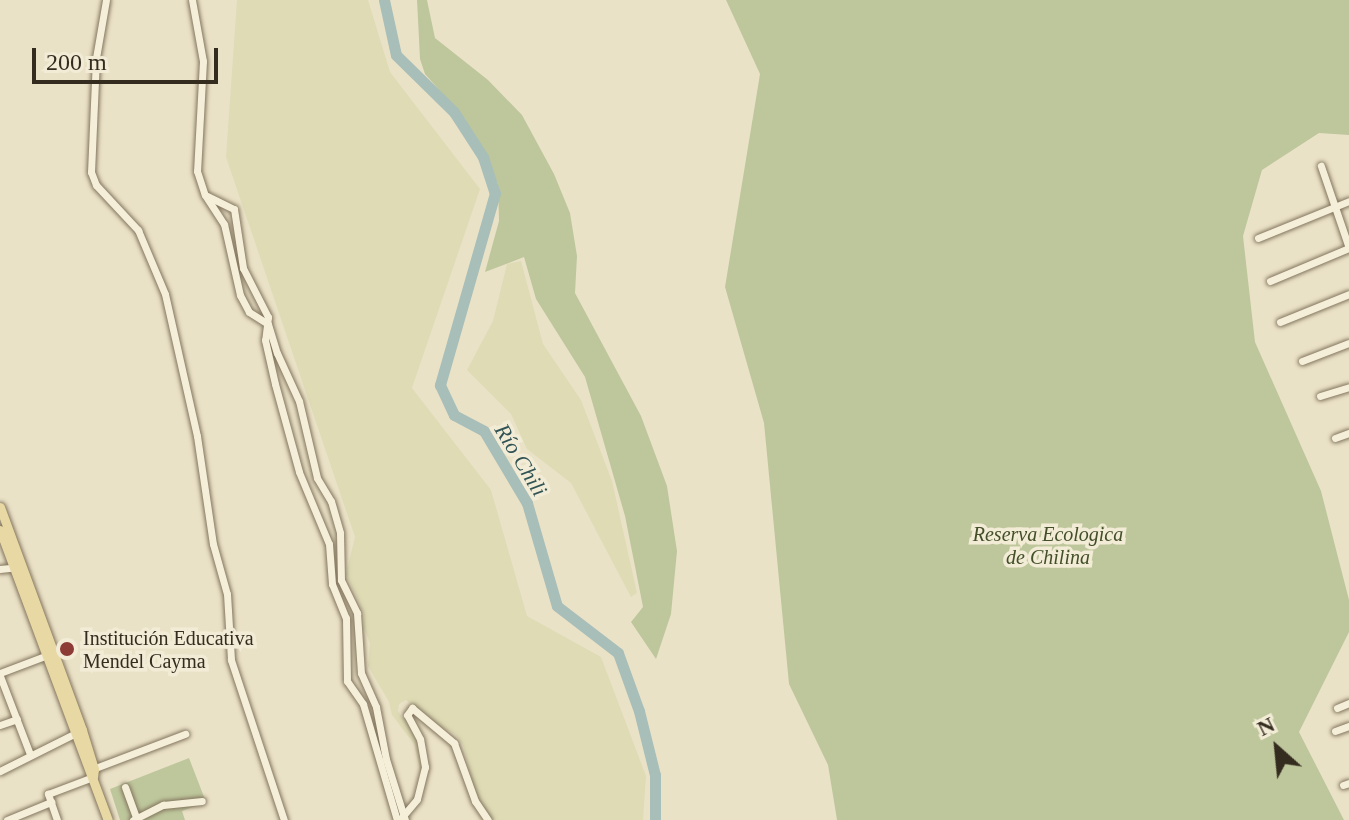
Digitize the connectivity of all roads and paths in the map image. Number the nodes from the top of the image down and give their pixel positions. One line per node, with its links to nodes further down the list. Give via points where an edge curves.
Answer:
1 (106, 0): 43 (street, via 96,58 91,172 96,185 138,230 165,294 227,594 231,660)
2 (192, 0): 4 (street, via 203,61 196,166)
3 (1321, 166): 6 (street)
4 (205, 195): 11 (street, via 224,224 244,305); 11 (street, via 234,209 243,268)
5 (1349, 201): 6 (street)
6 (1335, 207): 7 (street); 8 (street, via 1349,248)
7 (1258, 238)
8 (1270, 281)
9 (1349, 294): 10 (street)
10 (1280, 322)
11 (268, 324): 39 (street, via 299,401 317,478 331,501 340,533 341,580 357,613 361,673 376,707); 39 (street, via 265,340 294,459 327,538 332,584 346,618 347,681 363,704)
12 (1349, 343): 13 (street)
13 (1302, 361)
14 (1349, 387): 15 (street)
15 (1320, 396)
16 (1349, 433): 17 (street)
17 (1335, 438)
18 (0, 507): 20 (main road)
19 (0, 530): 20 (main road)
20 (18, 567): 21 (street); 22 (main road)
21 (0, 569)
22 (50, 654): 23 (street); 29 (main road)
23 (0, 675): 26 (street)
24 (1349, 703): 25 (street)
25 (1337, 708)
26 (17, 719): 27 (street); 32 (street)
27 (0, 725)
28 (1349, 726): 30 (street)
29 (79, 731): 32 (street); 34 (main road)
30 (1335, 731)
31 (185, 734): 34 (street)
32 (30, 754): 33 (street)
33 (0, 771)
34 (92, 772): 37 (street, via 48,794); 42 (main road)
35 (125, 787): 38 (street)
36 (202, 801): 38 (street, via 163,805)
37 (51, 802): 40 (street); 41 (street)
38 (135, 819)
39 (399, 819): 44 (street, via 417,799 425,767 420,739 406,714 412,708 454,743 475,801)
40 (7, 820)
41 (57, 820)
42 (108, 820)
43 (284, 820)
44 (488, 820)

